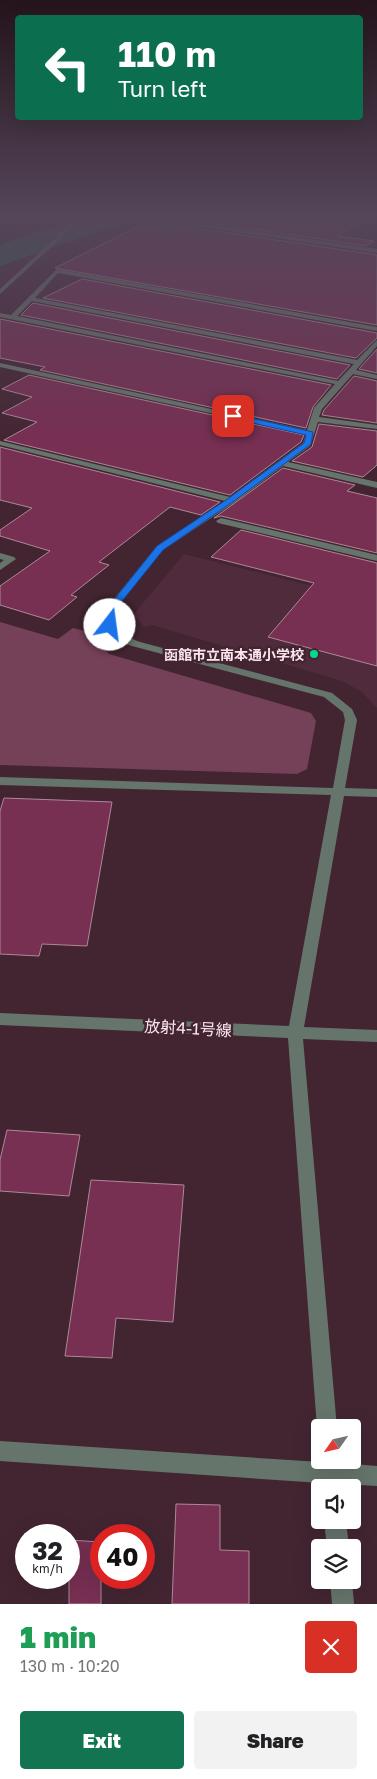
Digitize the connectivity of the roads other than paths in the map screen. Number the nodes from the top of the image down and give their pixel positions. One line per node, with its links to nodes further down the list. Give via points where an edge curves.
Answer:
1 (36, 293): 3 (street)
2 (178, 293): 6 (street)
3 (30, 299): 5 (street); 9 (street)
4 (0, 315): 5 (street)
5 (13, 317): 11 (street)
6 (377, 329)
7 (377, 342): 9 (street)
8 (0, 365): 14 (street)
9 (353, 367): 10 (street); 11 (street)
10 (377, 377)
11 (340, 383): 12 (street, via 318,408)
12 (314, 419): 13 (street); 14 (street)
13 (377, 427)
14 (310, 433): 16 (street, via 307,444)
15 (0, 443): 18 (street)
16 (280, 463): 17 (street); 18 (street)
17 (377, 485)
18 (232, 500): 24 (street, via 160,548 109,611 110,625 123,640 313,690 339,702 348,710 351,720)
19 (221, 521): 21 (street)
20 (0, 556): 22 (street, via 11,560)
21 (377, 558)
22 (0, 567)
23 (0, 781): 24 (street)
24 (340, 792): 25 (street); 27 (street)
25 (377, 793)
26 (0, 1019): 27 (street, 放射4-1号線)
27 (295, 1033): 28 (street, 放射4-1号線); 29 (street)
28 (377, 1036)
29 (326, 1419)
30 (0, 1451): 31 (street)
31 (331, 1473): 32 (street)
32 (377, 1476)
33 (342, 1589): 34 (street)
34 (343, 1604)

